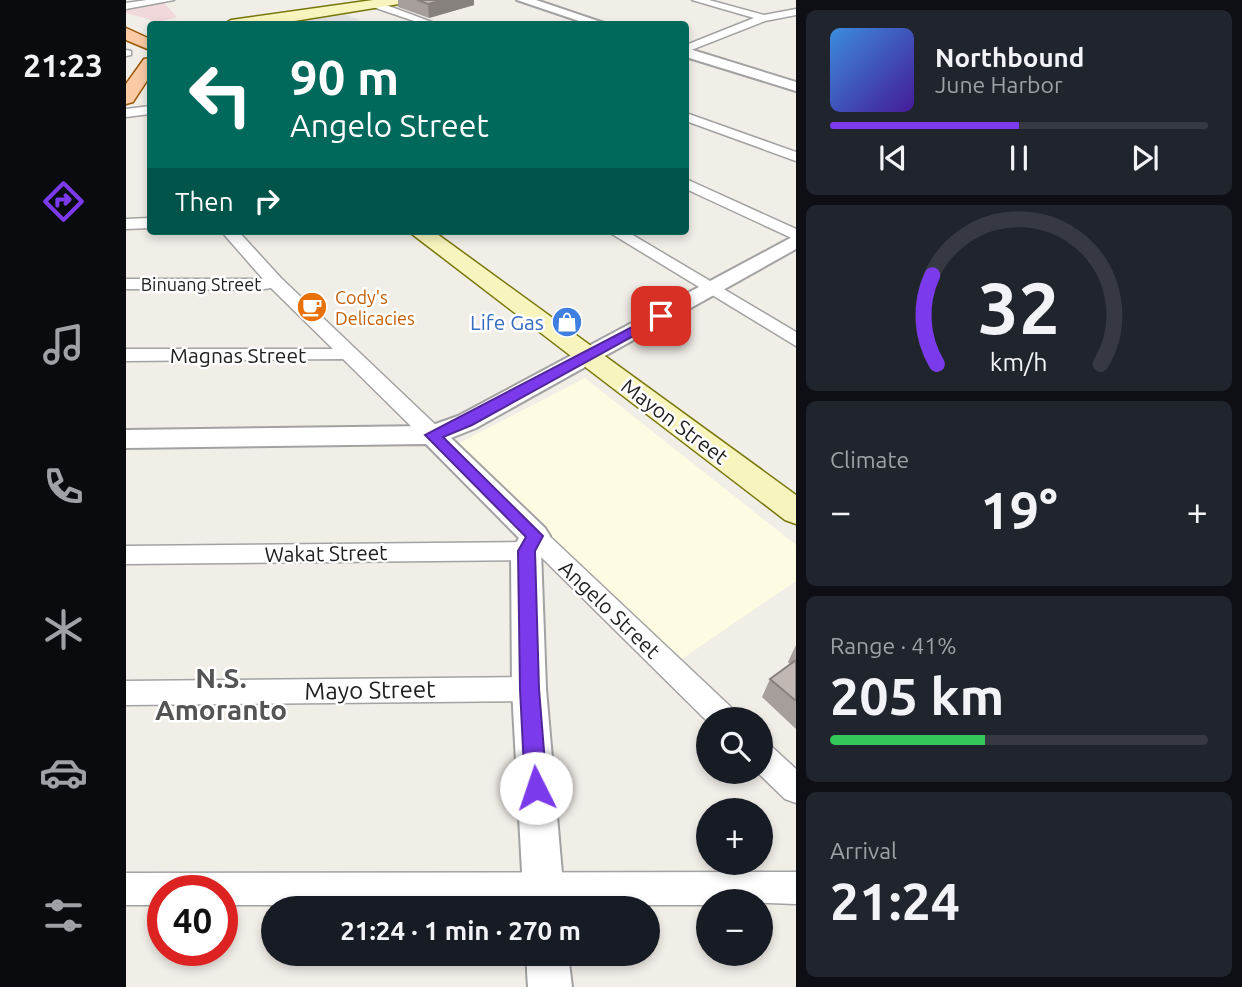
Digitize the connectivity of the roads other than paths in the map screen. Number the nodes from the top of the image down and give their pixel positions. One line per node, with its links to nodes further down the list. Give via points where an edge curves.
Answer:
1 (169, 0): 8 (street)
2 (399, 0): 5 (main road)
3 (523, 0): 11 (street)
4 (697, 0): 7 (street)
5 (374, 4): 9 (main road); 10 (street)
6 (796, 12): 7 (street)
7 (764, 18): 12 (street); 14 (street)
8 (147, 21)
9 (285, 21)
10 (423, 21)
11 (590, 21)
12 (785, 24)
13 (139, 29): 15 (main road)
14 (689, 50)
15 (126, 52): 17 (main road)
16 (689, 52): 19 (street)
17 (126, 61)
18 (147, 67): 20 (main road)
19 (796, 87)
20 (126, 98)
21 (147, 110): 22 (street)
22 (126, 113)
23 (689, 118): 24 (street)
24 (796, 157)
25 (689, 184): 31 (street)
26 (147, 223): 27 (street)
27 (126, 224)
28 (233, 235): 33 (street, Angelo Street)
29 (424, 235): 39 (main road, Mayon Street)
30 (622, 235): 35 (street)
31 (796, 235)
32 (796, 241): 35 (street)
33 (275, 282): 34 (street, Binuang Street); 37 (street, Angelo Street)
34 (126, 284)
35 (710, 289): 36 (street); 39 (street)
36 (796, 340)
37 (350, 352): 38 (street, Magnas Street); 40 (street, Angelo Street)
38 (126, 355)
39 (588, 356): 40 (street, via 467,422); 42 (main road, Mayon Street)
40 (433, 435): 41 (street); 43 (street, Angelo Street)
41 (126, 439)
42 (796, 512)
43 (531, 543): 44 (street, Wakat Street); 45 (street); 47 (street, Angelo Street)
44 (126, 555)
45 (529, 689): 46 (street, Mayo Street); 53 (street)
46 (126, 693)
47 (711, 707)
48 (773, 767): 49 (street)
49 (796, 789)
50 (796, 888): 54 (street)
51 (126, 889): 52 (street)
52 (450, 896)
53 (543, 896)
54 (594, 896)
55 (548, 966): 56 (street)
56 (550, 987)

